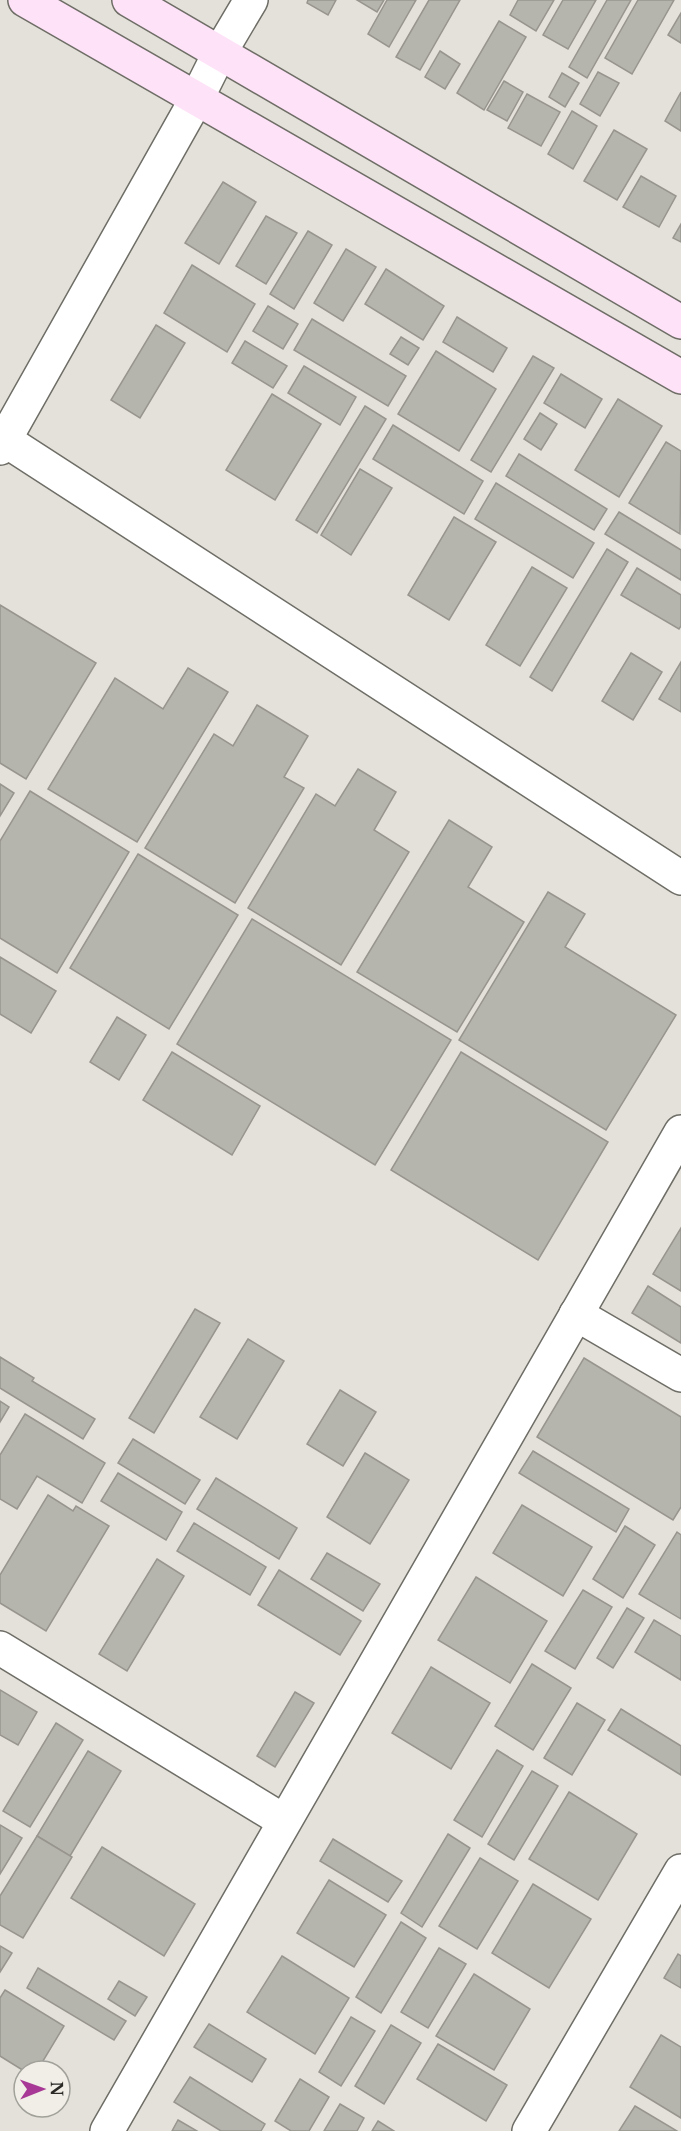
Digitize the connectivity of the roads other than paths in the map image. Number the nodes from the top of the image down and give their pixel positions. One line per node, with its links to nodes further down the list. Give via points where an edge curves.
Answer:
1 (25, 0): 5 (main road)
2 (129, 0): 4 (main road)
3 (251, 0): 4 (street)
4 (219, 54): 5 (street); 6 (main road)
5 (197, 98): 7 (main road); 8 (street)
6 (681, 322)
7 (681, 377)
8 (2, 444): 9 (street)
9 (681, 878)
10 (681, 1132): 11 (street)
11 (576, 1314): 12 (street); 14 (street)
12 (681, 1376)
13 (0, 1648): 14 (street)
14 (284, 1821): 16 (street)
15 (681, 1870): 17 (street)
16 (107, 2131)
17 (529, 2131)

